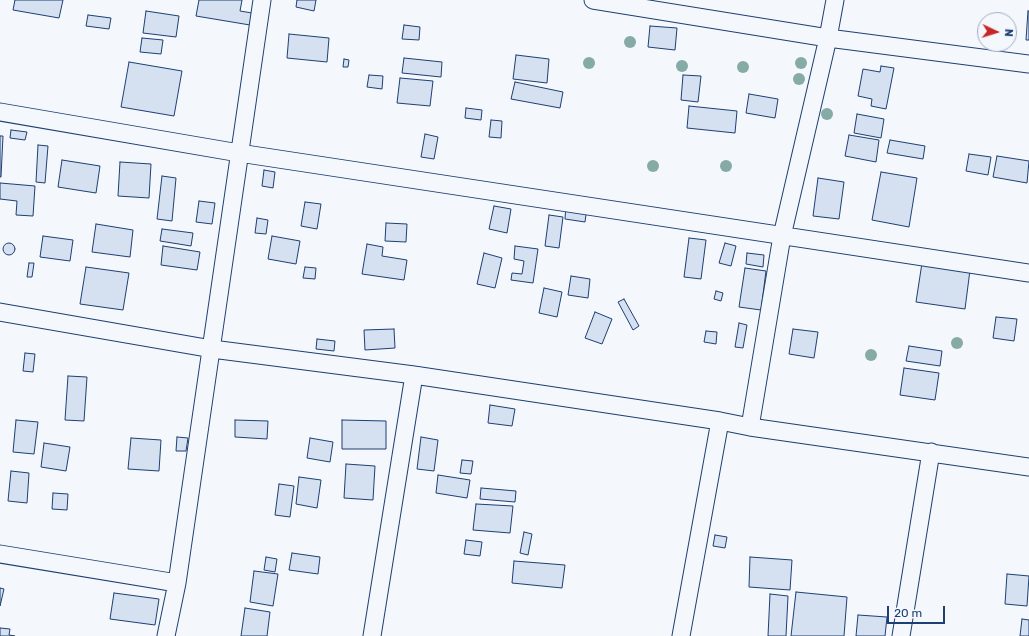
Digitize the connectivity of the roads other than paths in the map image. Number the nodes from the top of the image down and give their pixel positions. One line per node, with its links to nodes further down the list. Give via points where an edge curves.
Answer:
1 (262, 0): 7 (street)
2 (593, 0): 4 (street)
3 (835, 0): 4 (street)
4 (828, 38): 5 (street); 8 (street)
5 (1029, 64)
6 (0, 112): 7 (street)
7 (239, 153): 8 (street); 11 (street)
8 (782, 236): 9 (street); 14 (street)
9 (1029, 273)
10 (0, 312): 11 (street)
11 (212, 349): 12 (street); 18 (street)
12 (414, 375): 13 (street); 20 (street)
13 (720, 421): 14 (street); 21 (street)
14 (750, 427): 15 (street)
15 (931, 452): 16 (street); 22 (street)
16 (1029, 467)
17 (0, 554): 18 (street)
18 (177, 583): 19 (street)
19 (166, 636)
20 (372, 636)
21 (681, 636)
22 (901, 636)

